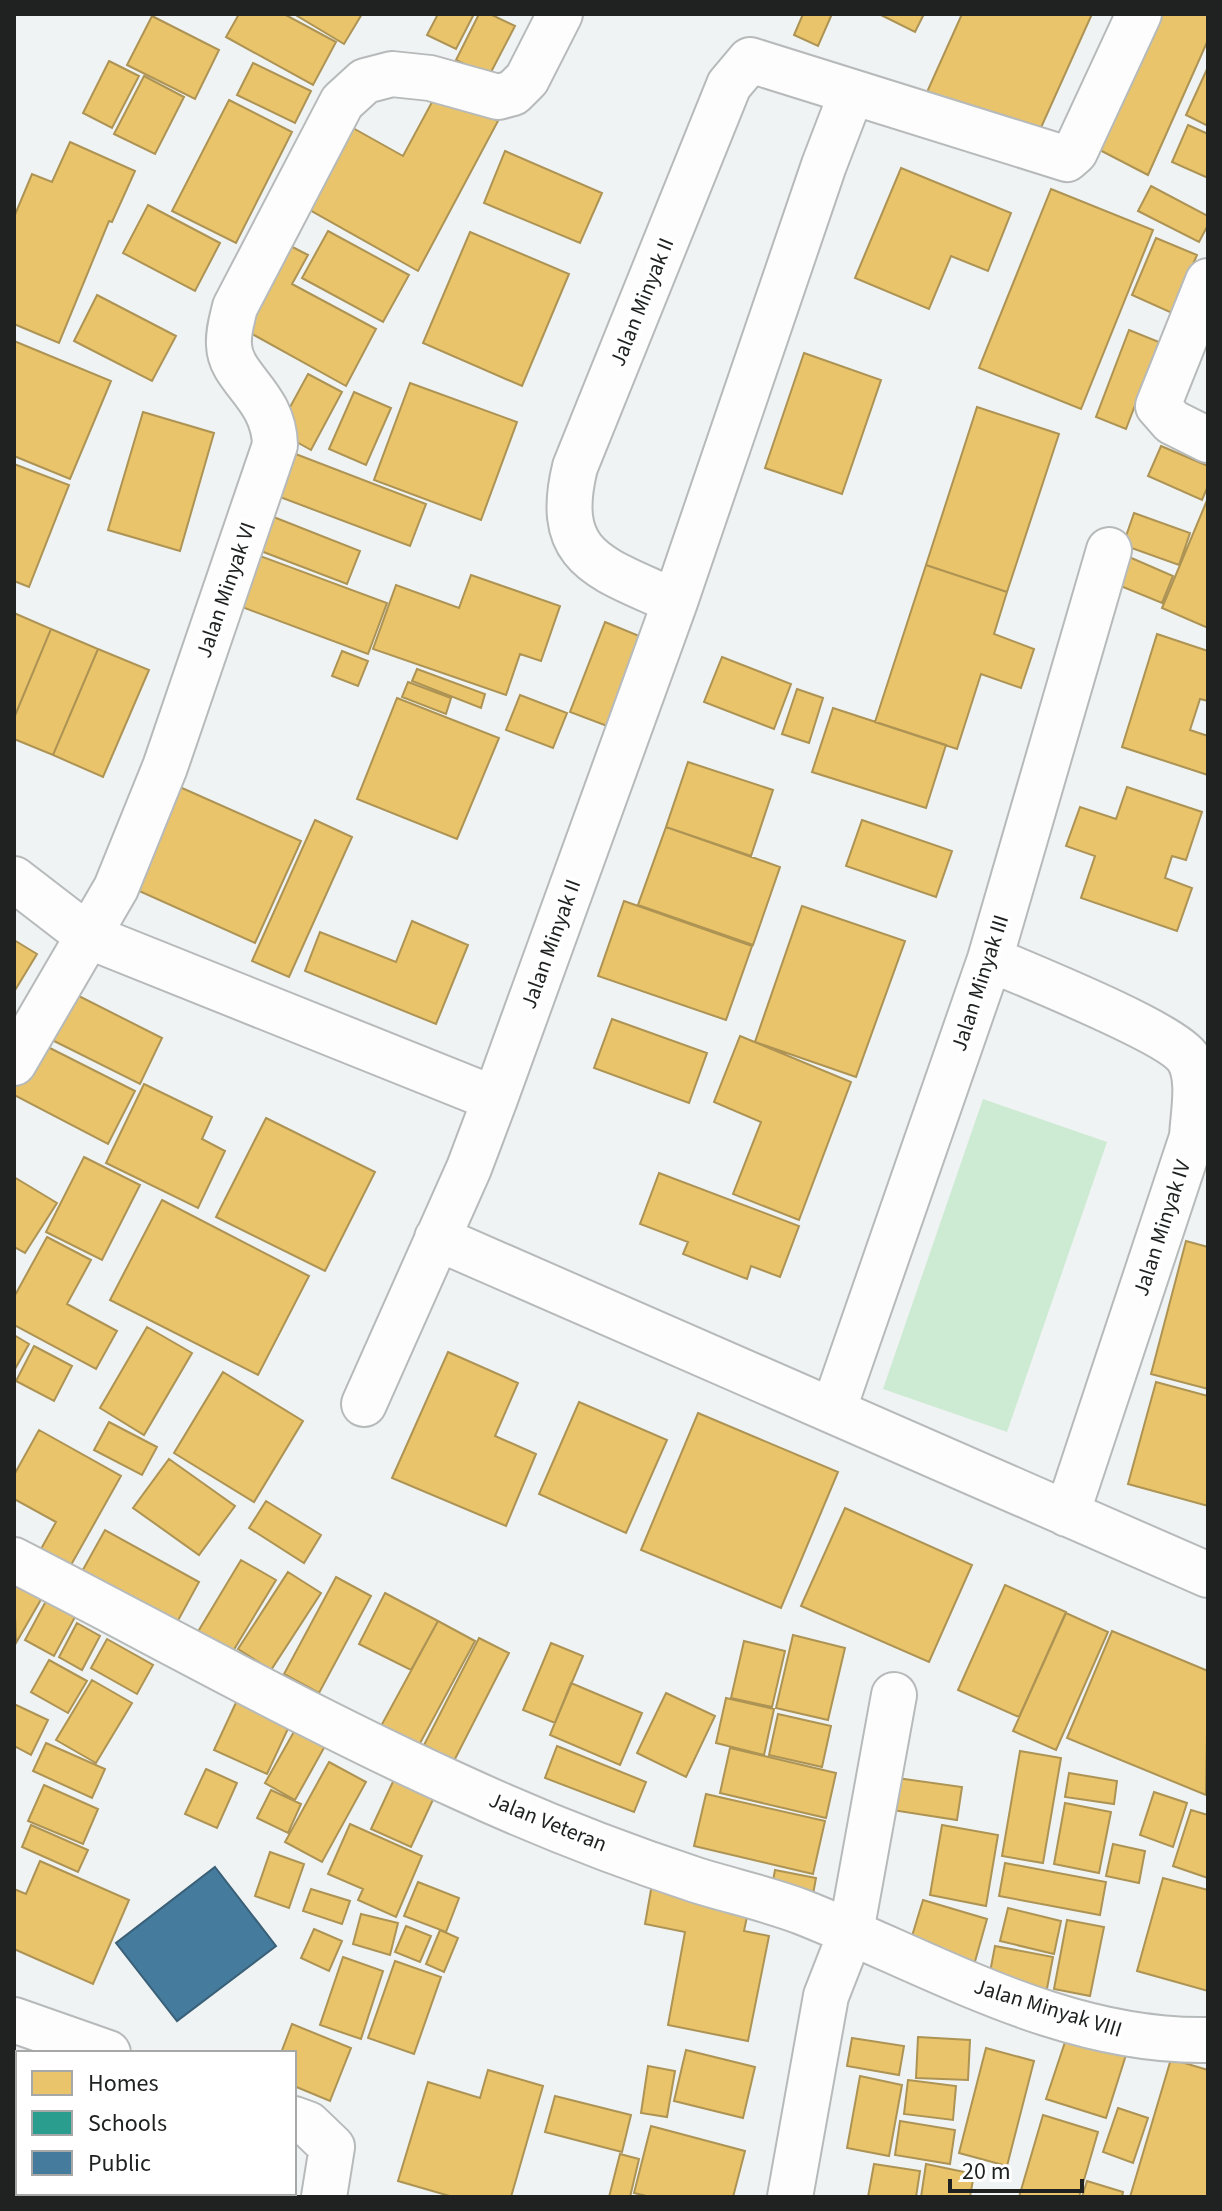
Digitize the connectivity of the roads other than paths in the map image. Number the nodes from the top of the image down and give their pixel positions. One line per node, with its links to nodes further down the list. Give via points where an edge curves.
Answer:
1 (560, 14): 9 (street, Jalan Minyak VI, via 527,79 513,93 498,97 430,78 392,74 365,81 342,102 235,307 228,348 275,423 275,445 165,767 116,888)
2 (1139, 14): 3 (street, Jalan Minyak II, via 1075,152 1067,159)
3 (852, 92): 7 (street, Jalan Minyak II); 7 (street, Jalan Minyak II, via 750,60 729,85 575,467 567,500 569,521 585,554)
4 (1208, 281): 5 (street, via 1158,406 1172,422)
5 (1208, 440)
6 (1109, 550): 10 (street, Jalan Minyak III)
7 (675, 602): 13 (street, Jalan Minyak II)
8 (14, 879): 9 (street)
9 (88, 936): 12 (street, Jalan Minyak VI); 13 (street)
10 (990, 959): 11 (street, Jalan Minyak IV); 16 (street, Jalan Minyak III)
11 (1198, 1055): 17 (street, Jalan Minyak IV, via 1192,1137)
12 (14, 1063)
13 (495, 1099): 14 (street, Jalan Minyak II)
14 (437, 1238): 15 (street, Jalan Minyak II); 16 (street)
15 (364, 1404)
16 (833, 1411): 17 (street)
17 (1067, 1514): 19 (street)
18 (14, 1560): 21 (street, Jalan Veteran, via 460,1787 694,1879)
19 (1208, 1575)
20 (894, 1695): 21 (street)
21 (851, 1932): 23 (street, Jalan Minyak VIII, via 983,1993 1149,2037); 27 (street, via 826,1996)
22 (14, 2020): 24 (street)
23 (1208, 2040)
24 (102, 2051)
25 (296, 2120): 26 (street, via 332,2147)
26 (324, 2197)
27 (790, 2197)

